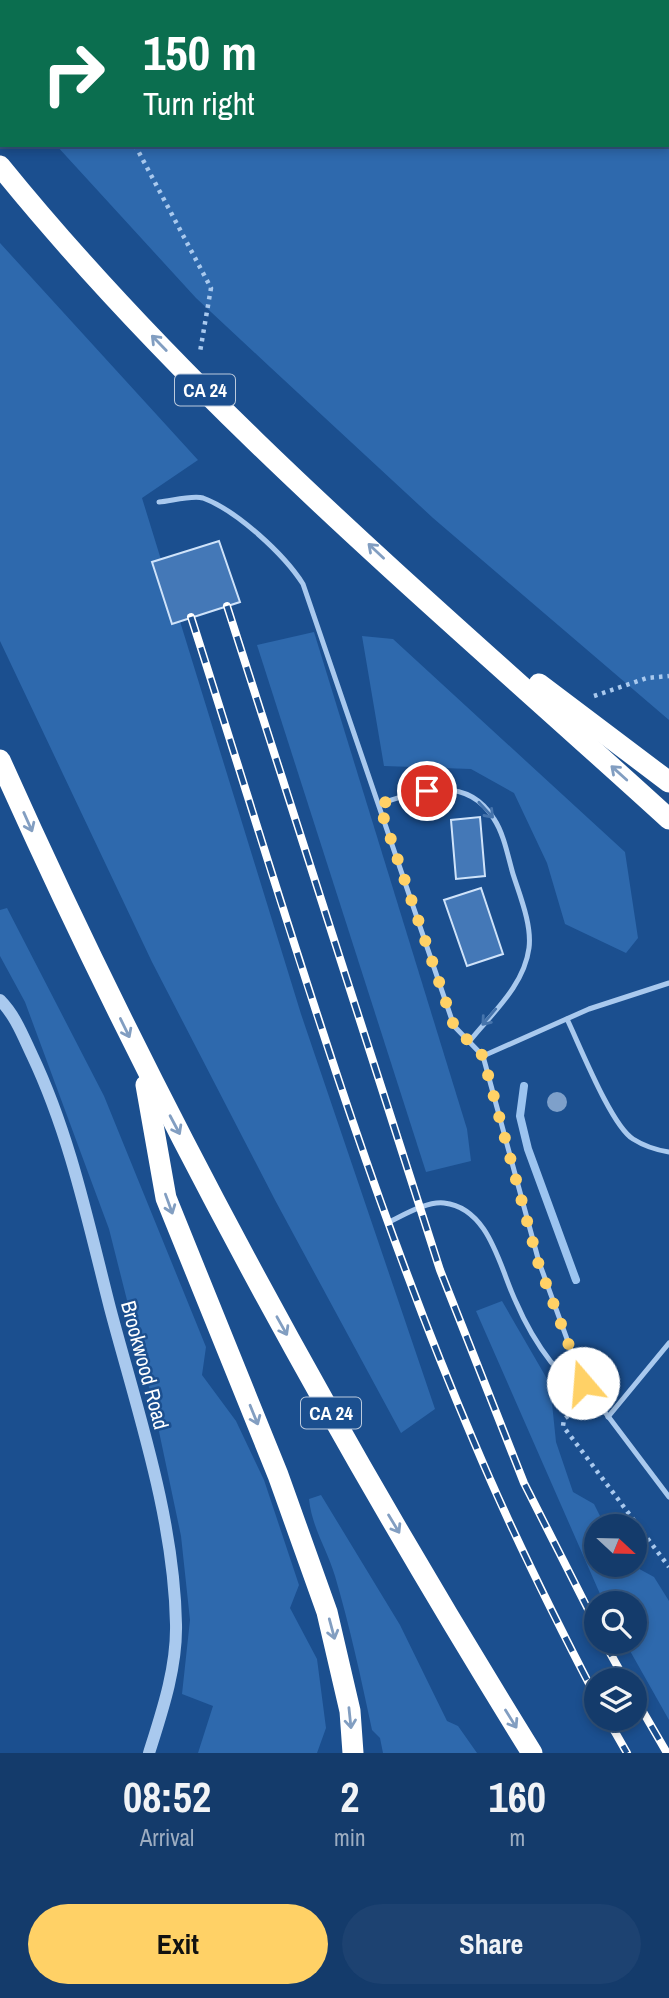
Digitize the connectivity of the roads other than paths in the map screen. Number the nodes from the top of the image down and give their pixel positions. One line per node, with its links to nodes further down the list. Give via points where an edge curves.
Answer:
1 (0, 166): 3 (highway, CA 24, one-way to 1, via 195,379 88,268)
2 (159, 502): 6 (lane, via 201,497 251,528 293,568 313,608)
3 (427, 597): 5 (highway); 7 (highway, CA 24, one-way to 3)
4 (0, 760): 13 (highway, CA 24, one-way to 13)
5 (669, 782)
6 (379, 804): 11 (lane, via 454,1026); 11 (lane, one-way to 11, via 445,788 472,795 494,819 521,897 529,947 509,995)
7 (669, 818)
8 (669, 984): 10 (lane)
9 (0, 1000): 20 (street, Brookwood Road, via 15,1020 47,1086 71,1159 158,1493 176,1626 169,1684)
10 (567, 1019): 12 (lane); 14 (lane, via 618,1124 631,1138)
11 (469, 1042): 12 (lane)
12 (483, 1056): 17 (lane, via 538,1262)
13 (142, 1065): 21 (highway, one-way to 21, via 166,1198 273,1462 327,1612 348,1702); 22 (highway, CA 24, one-way to 22, via 364,1473)
14 (669, 1152)
15 (389, 1222): 17 (lane, via 444,1203 467,1212 484,1228 540,1346 553,1364)
16 (669, 1343): 18 (lane)
17 (583, 1383): 18 (lane)
18 (608, 1417): 19 (lane)
19 (669, 1497)
20 (149, 1753)
21 (353, 1753)
22 (532, 1753)

